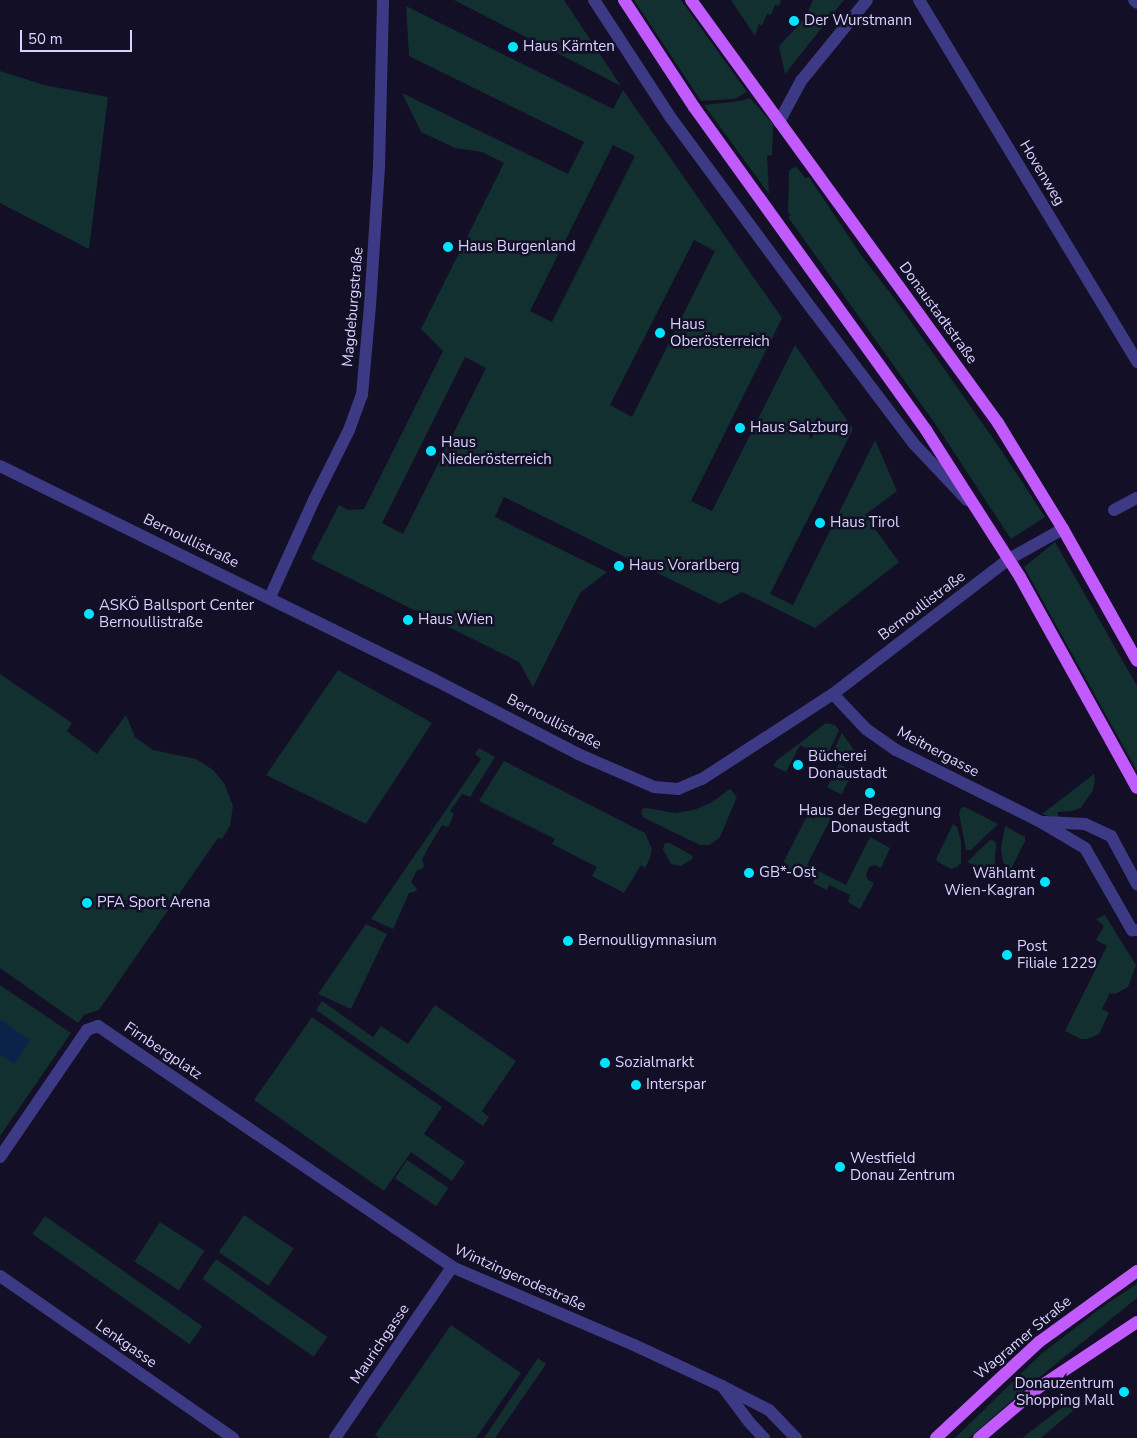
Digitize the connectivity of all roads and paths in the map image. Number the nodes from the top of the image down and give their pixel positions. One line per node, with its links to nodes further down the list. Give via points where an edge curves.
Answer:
1 (383, 0): 17 (street, Magdeburgstraße, via 380,167 362,395 349,430)
2 (594, 0): 14 (street, via 671,118 904,432)
3 (624, 0): 14 (main road, via 694,107 926,430)
4 (690, 0): 9 (main road, Donaustadtstraße)
5 (867, 0): 9 (street, via 801,81)
6 (919, 0): 10 (street, Hovenweg)
7 (1134, 0): 8 (street)
8 (1137, 3)
9 (779, 122): 15 (main road, Donaustadtstraße, via 998,423)
10 (1137, 362)
11 (0, 466): 17 (street, Bernoullistraße)
12 (1137, 498): 13 (street)
13 (1114, 510)
14 (981, 515): 16 (main road)
15 (1063, 529): 16 (street, Bernoullistraße); 18 (main road, Donaustadtstraße)
16 (1009, 559): 19 (street, Bernoullistraße); 20 (main road)
17 (270, 597): 19 (street, Bernoullistraße, via 507,715 578,754 654,787 678,789 702,779)
18 (1137, 661)
19 (833, 694): 21 (street, Meitnergasse, via 866,729 896,750)
20 (1137, 788)
21 (1041, 822): 22 (street, Meitnergasse, via 1085,824 1111,836); 23 (street, Meitnergasse, via 1085,848 1132,930)
22 (1137, 884)
23 (1137, 930)
24 (219, 1109): 25 (street, Firnbergplatz, via 98,1026 87,1030); 26 (street, Wintzingerodestraße)
25 (0, 1157)
26 (452, 1267): 30 (street, Wintzingerodestraße); 31 (street, Maurichgasse)
27 (1137, 1271): 35 (main road, Wagramer Straße, via 1039,1342)
28 (0, 1276): 32 (street, Lenkgasse)
29 (1137, 1322): 36 (main road, via 1038,1388)
30 (722, 1386): 33 (street, Wintzingerodestraße); 34 (street, Wintzingerodestraße, via 769,1410)
31 (338, 1437)
32 (233, 1438)
33 (764, 1438)
34 (796, 1438)
35 (936, 1438)
36 (979, 1438)

